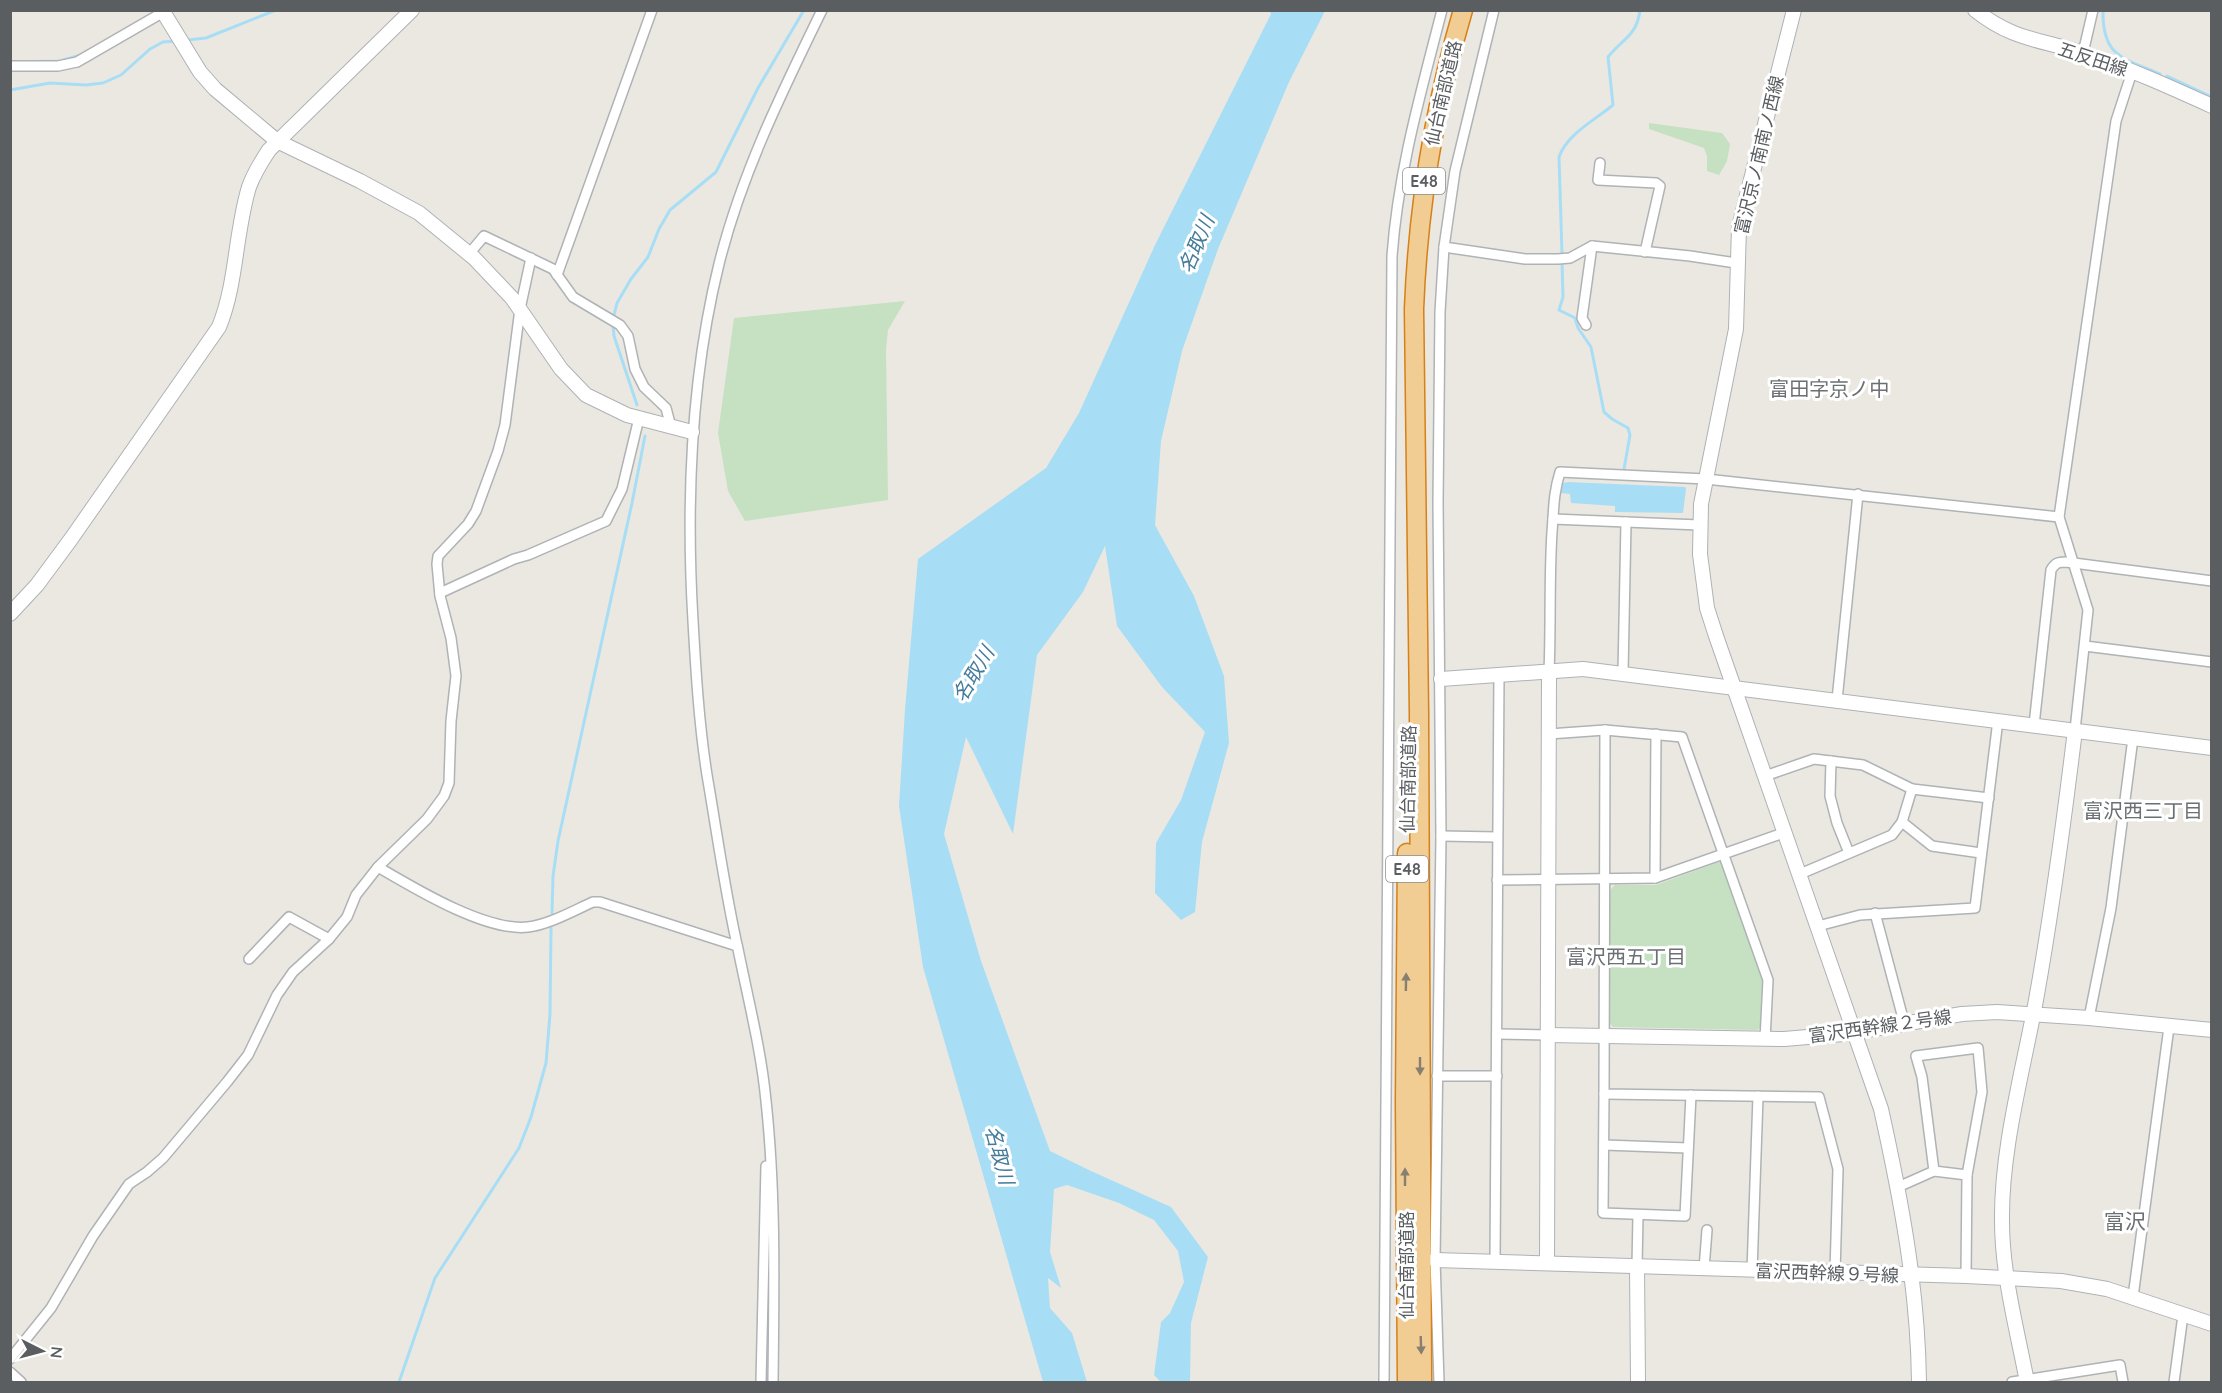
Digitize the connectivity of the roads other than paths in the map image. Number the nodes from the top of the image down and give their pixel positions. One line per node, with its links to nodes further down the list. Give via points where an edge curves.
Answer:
1 (412, 10): 15 (street)
2 (652, 10): 23 (street)
3 (822, 10): 29 (street, via 750,166 719,263 703,344)
4 (1442, 10): 121 (street, via 1405,156 1392,256)
5 (1463, 10): 26 (highway, 仙台南部道路 / E48, via 1434,124 1423,187)
6 (1494, 10): 18 (street, via 1462,136)
7 (1794, 10): 22 (street, 富沢京ノ南南ノ西線, via 1749,183)
8 (1975, 10): 11 (street, 五反田線, via 2012,34)
9 (2093, 10): 11 (street)
10 (164, 11): 12 (street, via 77,62); 15 (street, via 200,72)
11 (2083, 53): 13 (street, 五反田線)
12 (10, 66)
13 (2132, 72): 14 (street, 五反田線); 32 (street, via 2116,121)
14 (2211, 106)
15 (277, 141): 20 (street, via 419,213); 39 (street, via 257,168 250,186 219,327 71,539)
16 (1600, 163): 19 (street, via 1598,180 1660,186)
17 (1592, 246): 18 (street, via 1570,258 1534,259); 19 (street); 25 (street, via 1589,302 1582,318)
18 (1444, 247): 45 (street, via 1438,502)
19 (1645, 252): 22 (street)
20 (469, 254): 21 (street, via 484,236); 24 (street)
21 (531, 258): 23 (street); 24 (street)
22 (1736, 263): 30 (street, 富沢京ノ南南ノ西線, via 1736,328)
23 (558, 275): 28 (street, via 573,297 620,325 628,336 635,369 644,387 666,408)
24 (520, 309): 27 (street, via 561,369 586,395); 38 (street, via 498,451 476,511 438,556)
25 (1586, 325)
26 (1413, 356): 122 (highway, 仙台南部道路 / E48, one-way to 26, via 1405,1102); 123 (highway, 仙台南部道路 / E48, one-way to 123)
27 (639, 418): 28 (street); 38 (street, via 622,489 606,521)
28 (671, 428): 29 (street)
29 (692, 432): 76 (street, via 688,546 698,708)
30 (1706, 479): 31 (street); 33 (street, via 1560,472 1553,496); 35 (street, 富沢京ノ南南ノ西線)
31 (1858, 494): 32 (street); 47 (street)
32 (2059, 517): 36 (street)
33 (1553, 519): 34 (street); 42 (street)
34 (1626, 522): 35 (street); 43 (street)
35 (1699, 525): 46 (street, 富沢京ノ南南ノ西線, via 1707,608)
36 (2075, 563): 37 (street); 40 (street, via 2088,610); 49 (street, via 2058,562 2050,570)
37 (2211, 581)
38 (440, 593): 67 (street, via 456,676 449,783 427,819)
39 (10, 614)
40 (2085, 646): 41 (street); 51 (street)
41 (2211, 662)
42 (1549, 672): 43 (street, via 1583,669); 44 (street); 52 (street)
43 (1623, 673): 46 (street)
44 (1499, 674): 45 (street); 63 (street)
45 (1441, 679): 62 (street)
46 (1735, 688): 47 (street); 57 (street, 富沢京ノ南南ノ西線)
47 (1837, 700): 48 (street)
48 (1998, 720): 49 (street); 59 (street)
49 (2034, 725): 51 (street)
50 (1605, 730): 52 (street); 53 (street); 70 (street)
51 (2075, 730): 54 (street); 78 (street, via 2057,874)
52 (1549, 734): 72 (street)
53 (1656, 734): 66 (street, via 1682,737); 69 (street)
54 (2133, 738): 55 (street); 79 (street, via 2111,908)
55 (2211, 747)
56 (1831, 761): 57 (street, via 1814,759); 58 (street, via 1863,765); 64 (street, via 1830,796)
57 (1765, 776): 61 (street, 富沢京ノ南南ノ西線)
58 (1912, 789): 59 (street); 60 (street)
59 (1989, 798): 65 (street)
60 (1902, 822): 64 (street, via 1892,835); 65 (street, via 1932,846)
61 (1786, 832): 66 (street); 68 (street, 富沢京ノ南南ノ西線)
62 (1441, 836): 63 (street); 88 (street)
63 (1497, 837): 71 (street)
64 (1849, 853): 68 (street)
65 (1981, 853): 73 (street, via 1975,908)
66 (1725, 855): 69 (street); 87 (street, via 1768,980)
67 (378, 867): 75 (street); 76 (street, via 469,915 520,928 600,902)
68 (1800, 874): 74 (street, 富沢京ノ南南ノ西線)
69 (1655, 878): 70 (street)
70 (1605, 879): 72 (street); 86 (street)
71 (1497, 880): 72 (street); 84 (street)
72 (1548, 880): 85 (street)
73 (1875, 913): 74 (street); 80 (street)
74 (1818, 926): 83 (street, 富沢京ノ南南ノ西線)
75 (329, 939): 77 (street, via 289,917); 114 (street, via 293,972 248,1055 227,1082 163,1158 129,1184 51,1308)
76 (737, 946): 93 (street, via 755,1026)
77 (249, 959)
78 (2033, 1014): 79 (street, 富沢西幹線２号線); 80 (street, 富沢西幹線２号線, via 1962,1014); 110 (street, via 2003,1187)
79 (2089, 1018): 81 (street, 富沢西幹線２号線)
80 (1904, 1022): 83 (street, 富沢西幹線２号線)
81 (2169, 1027): 82 (street, 富沢西幹線２号線); 111 (street)
82 (2211, 1030)
83 (1855, 1032): 87 (street, 富沢西幹線２号線); 98 (street, 富沢京ノ南南ノ西線, via 1881,1109)
84 (1497, 1034): 85 (street); 89 (street)
85 (1548, 1035): 86 (street, 富沢西幹線２号線); 103 (street)
86 (1605, 1037): 87 (street, 富沢西幹線２号線); 90 (street)
87 (1765, 1040)
88 (1437, 1076): 89 (street); 101 (street)
89 (1497, 1076): 102 (street)
90 (1604, 1094): 91 (street); 94 (street)
91 (1691, 1095): 92 (street); 95 (street)
92 (1758, 1096): 106 (street); 107 (street, via 1819,1097 1838,1169)
93 (769, 1142): 119 (street, via 764,1177); 120 (street)
94 (1604, 1146): 95 (street); 99 (street, via 1603,1213)
95 (1688, 1148): 99 (street, via 1685,1216)
96 (1934, 1171): 97 (street); 97 (street, via 1916,1056 1978,1048 1982,1092); 98 (street)
97 (1967, 1175): 109 (street)
98 (1898, 1187): 108 (street, 富沢京ノ南南ノ西線)
99 (1638, 1215): 104 (street)
100 (1707, 1230): 105 (street)
101 (1435, 1260): 102 (street, 富沢西幹線９号線); 124 (street)
102 (1495, 1262): 103 (street, 富沢西幹線９号線)
103 (1547, 1263): 104 (street, 富沢西幹線９号線)
104 (1637, 1266): 105 (street, 富沢西幹線９号線); 125 (street)
105 (1704, 1269): 106 (street, 富沢西幹線９号線)
106 (1752, 1271): 107 (street, 富沢西幹線９号線)
107 (1835, 1273): 108 (street, 富沢西幹線９号線)
108 (1913, 1275): 109 (street, 富沢西幹線９号線); 126 (street, 富沢京ノ南南ノ西線)
109 (1966, 1276): 110 (street, 富沢西幹線９号線)
110 (2007, 1278): 111 (street, 富沢西幹線９号線, via 2085,1284); 117 (street)
111 (2133, 1297): 112 (street, 富沢西幹線９号線)
112 (2183, 1315): 113 (street, 富沢西幹線９号線); 130 (street)
113 (2211, 1324)
114 (10, 1359)
115 (2078, 1371): 117 (street); 128 (street); 129 (street, via 2120,1365)
116 (10, 1372): 118 (street)
117 (2027, 1381): 127 (street)
118 (21, 1383)
119 (761, 1383)
120 (773, 1383)
121 (1384, 1383)
122 (1407, 1383)
123 (1422, 1383)
124 (1439, 1383)
125 (1638, 1383)
126 (1919, 1383)
127 (2012, 1383)
128 (2080, 1383)
129 (2123, 1383)
130 (2174, 1383)

